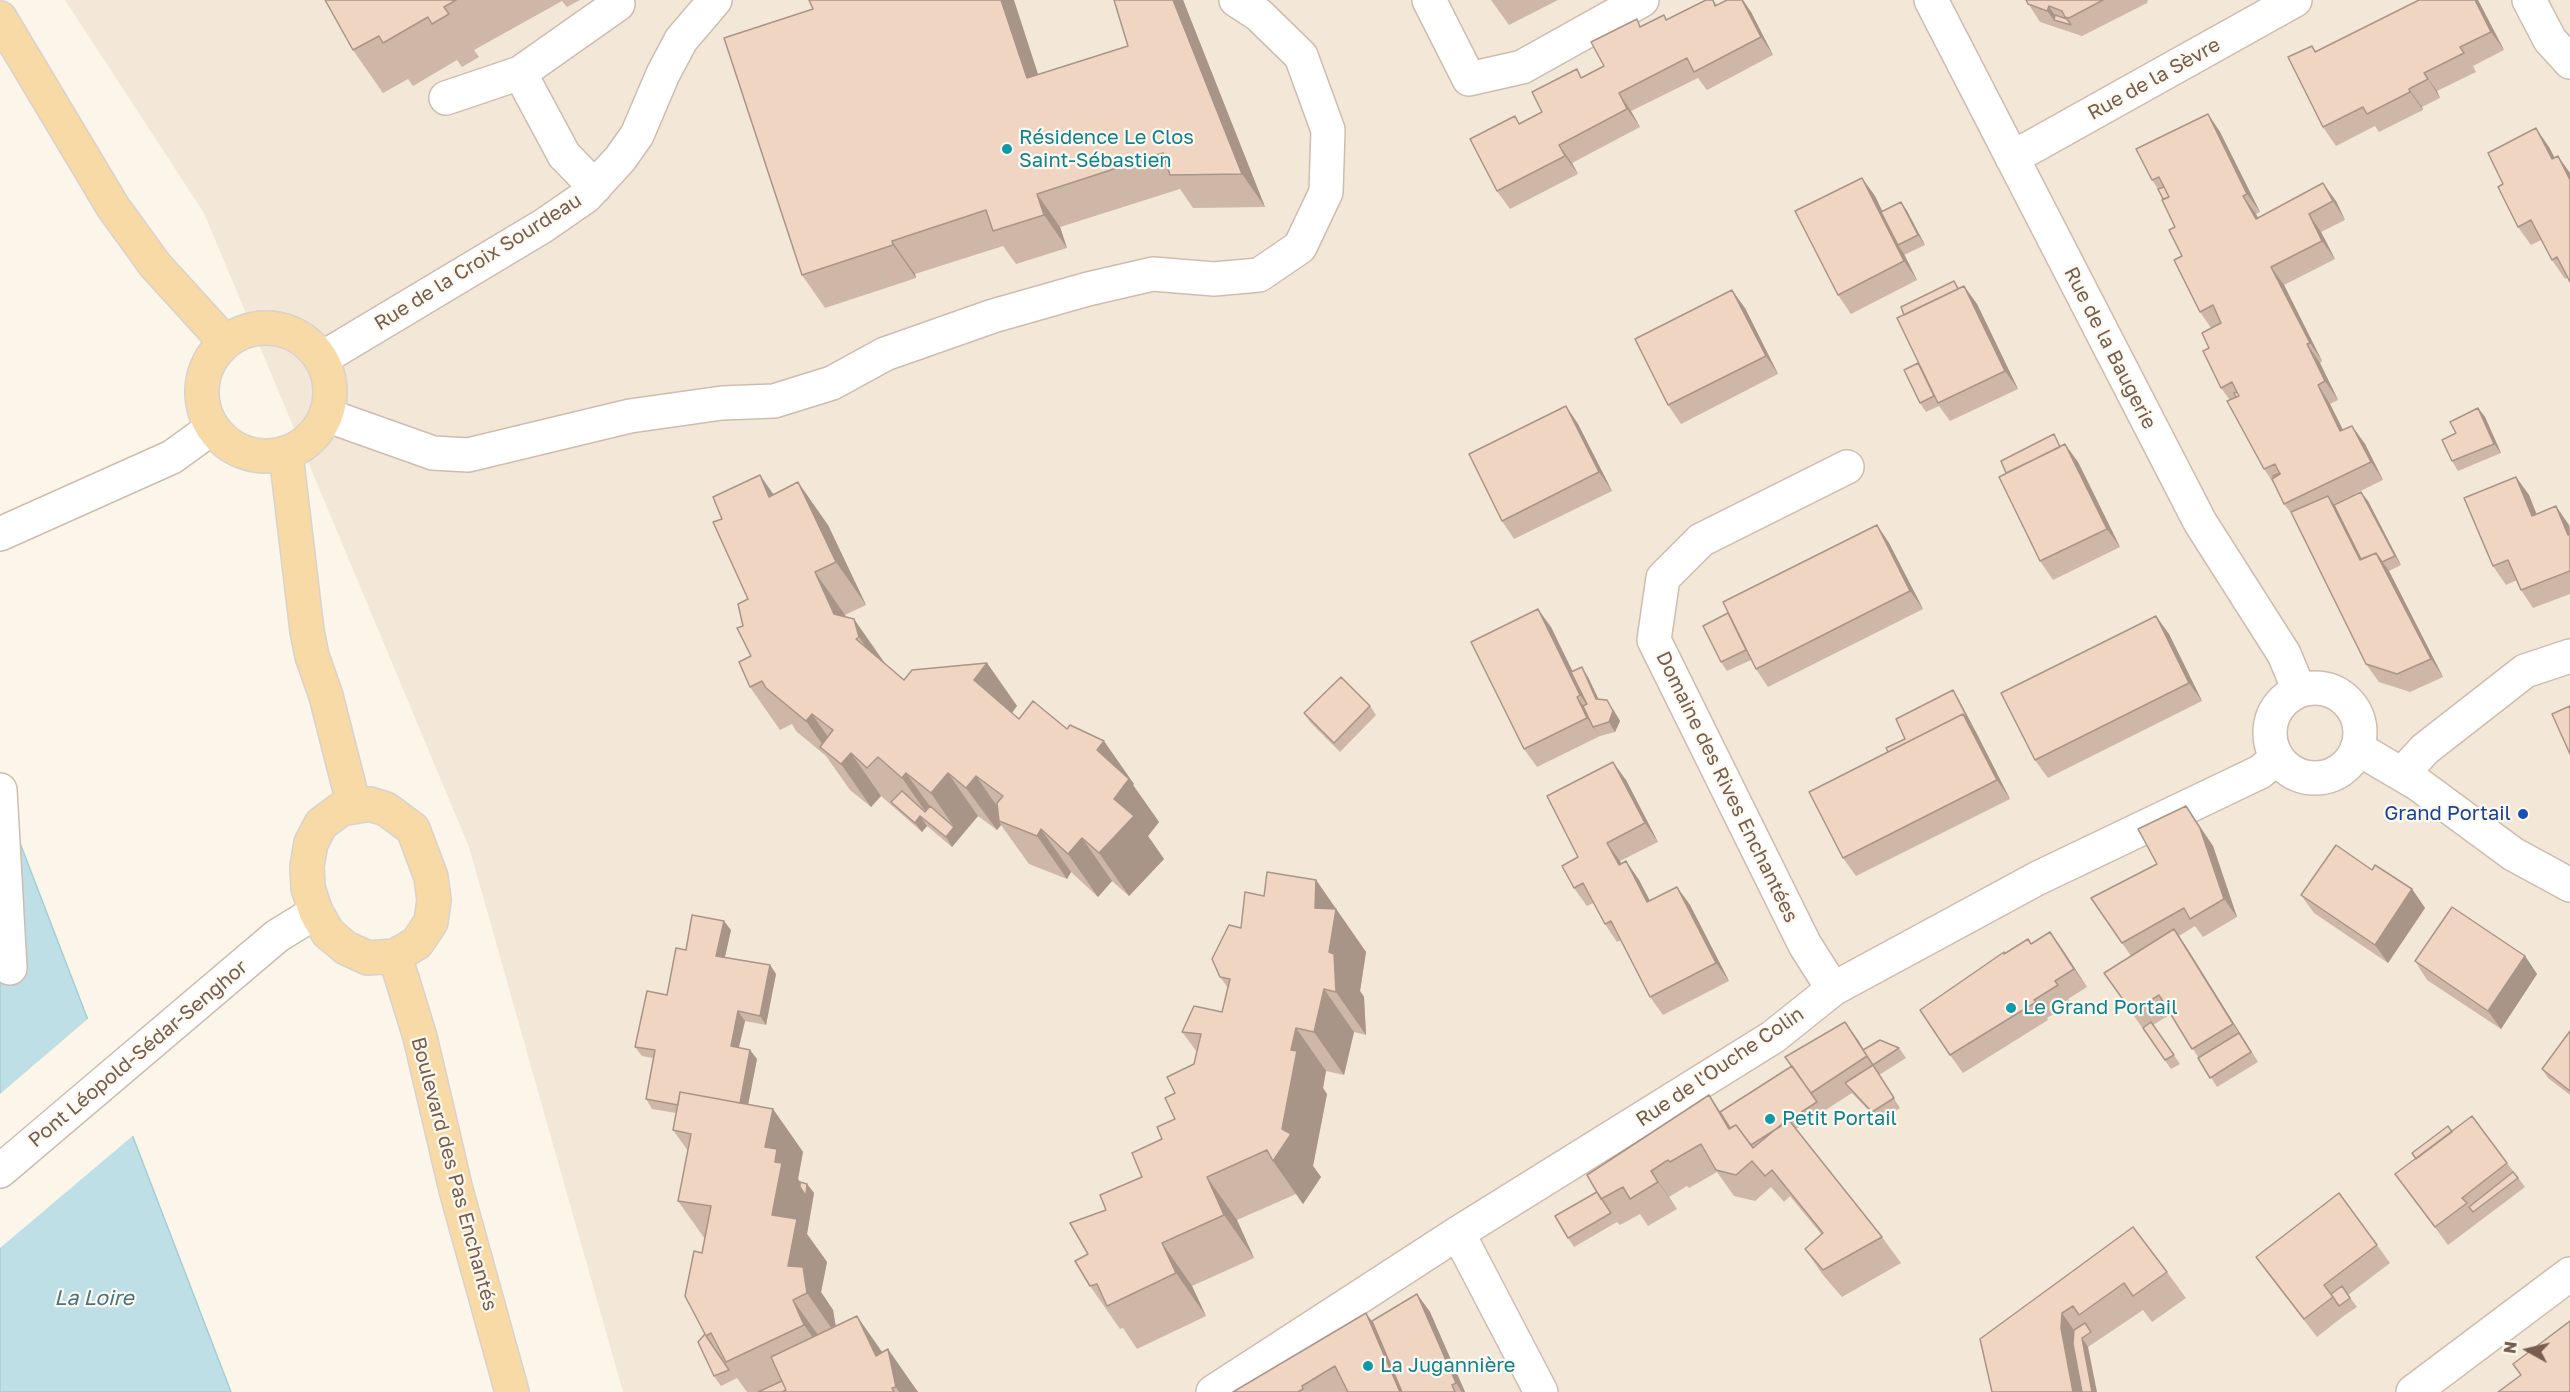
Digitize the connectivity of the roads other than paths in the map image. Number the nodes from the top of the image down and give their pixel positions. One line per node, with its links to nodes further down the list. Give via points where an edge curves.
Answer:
1 (715, 0): 14 (street, Rue de la Croix Sourdeau, via 681,40 638,135)
2 (1236, 0): 17 (street, via 1301,56 1328,130 1326,192 1300,247 1259,275 1214,279 1154,274 1088,289 993,316 885,354 832,383 774,401 722,403 630,416 468,455 433,453)
3 (1429, 0): 4 (street, via 1469,79 1522,67)
4 (1642, 0)
5 (1931, 0): 13 (street, Rue de la Baugerie)
6 (2295, 0): 13 (street, Rue de la Sèvre)
7 (2529, 0): 10 (street, via 2550,40)
8 (618, 4): 11 (street)
9 (0, 18): 15 (main road, via 113,207 155,265)
10 (2570, 62)
11 (520, 73): 12 (street); 14 (street, via 564,155)
12 (446, 98)
13 (2012, 158): 23 (street, Rue de la Baugerie, via 2200,522 2284,654)
14 (595, 187): 16 (street, Rue de la Croix Sourdeau, via 543,226)
15 (225, 342): 16 (main road, via 250,329 274,327 303,339); 18 (main road, via 210,359 201,389 203,409)
16 (321, 359): 17 (main road, via 330,380)
17 (326, 415): 19 (main road, via 312,437)
18 (212, 428): 19 (main road, via 225,442 250,454); 21 (street, via 172,457)
19 (286, 454): 28 (main road, via 307,632)
20 (1847, 467): 33 (street, Domaine des Rives Enchantées, via 1701,540 1663,578 1654,640 1805,945)
21 (0, 534)
22 (2570, 656): 26 (street, via 2524,671 2425,749)
23 (2299, 690): 24 (street, via 2327,689 2352,706 2360,734); 25 (street, via 2277,708 2271,721 2269,735)
24 (2357, 748): 25 (street, via 2341,770 2315,778 2289,771); 26 (street)
25 (2276, 759): 33 (street, Rue de l'Ouche Colin, via 2250,777 2038,878)
26 (2402, 774): 29 (street, via 2513,854)
27 (0, 790): 32 (street)
28 (354, 806): 30 (main road, via 341,809 321,824 311,843 308,888); 31 (main road, via 370,804 386,809 413,829 431,877 431,922 417,943)
29 (2570, 885)
30 (316, 912): 31 (main road, via 328,933 346,948 368,958); 34 (street, Pont Léopold-Sédar-Senghor, via 277,936)
31 (394, 956): 37 (main road, Boulevard des Pas Enchantés, via 420,1037 456,1190)
32 (10, 968)
33 (1833, 989): 35 (street, Rue de l'Ouche Colin, via 1773,1037)
34 (0, 1171)
35 (1458, 1233): 38 (street, Rue de l'Ouche Colin); 39 (street)
36 (2570, 1275): 40 (street)
37 (512, 1392)
38 (1213, 1392)
39 (1541, 1392)
40 (2413, 1392)

